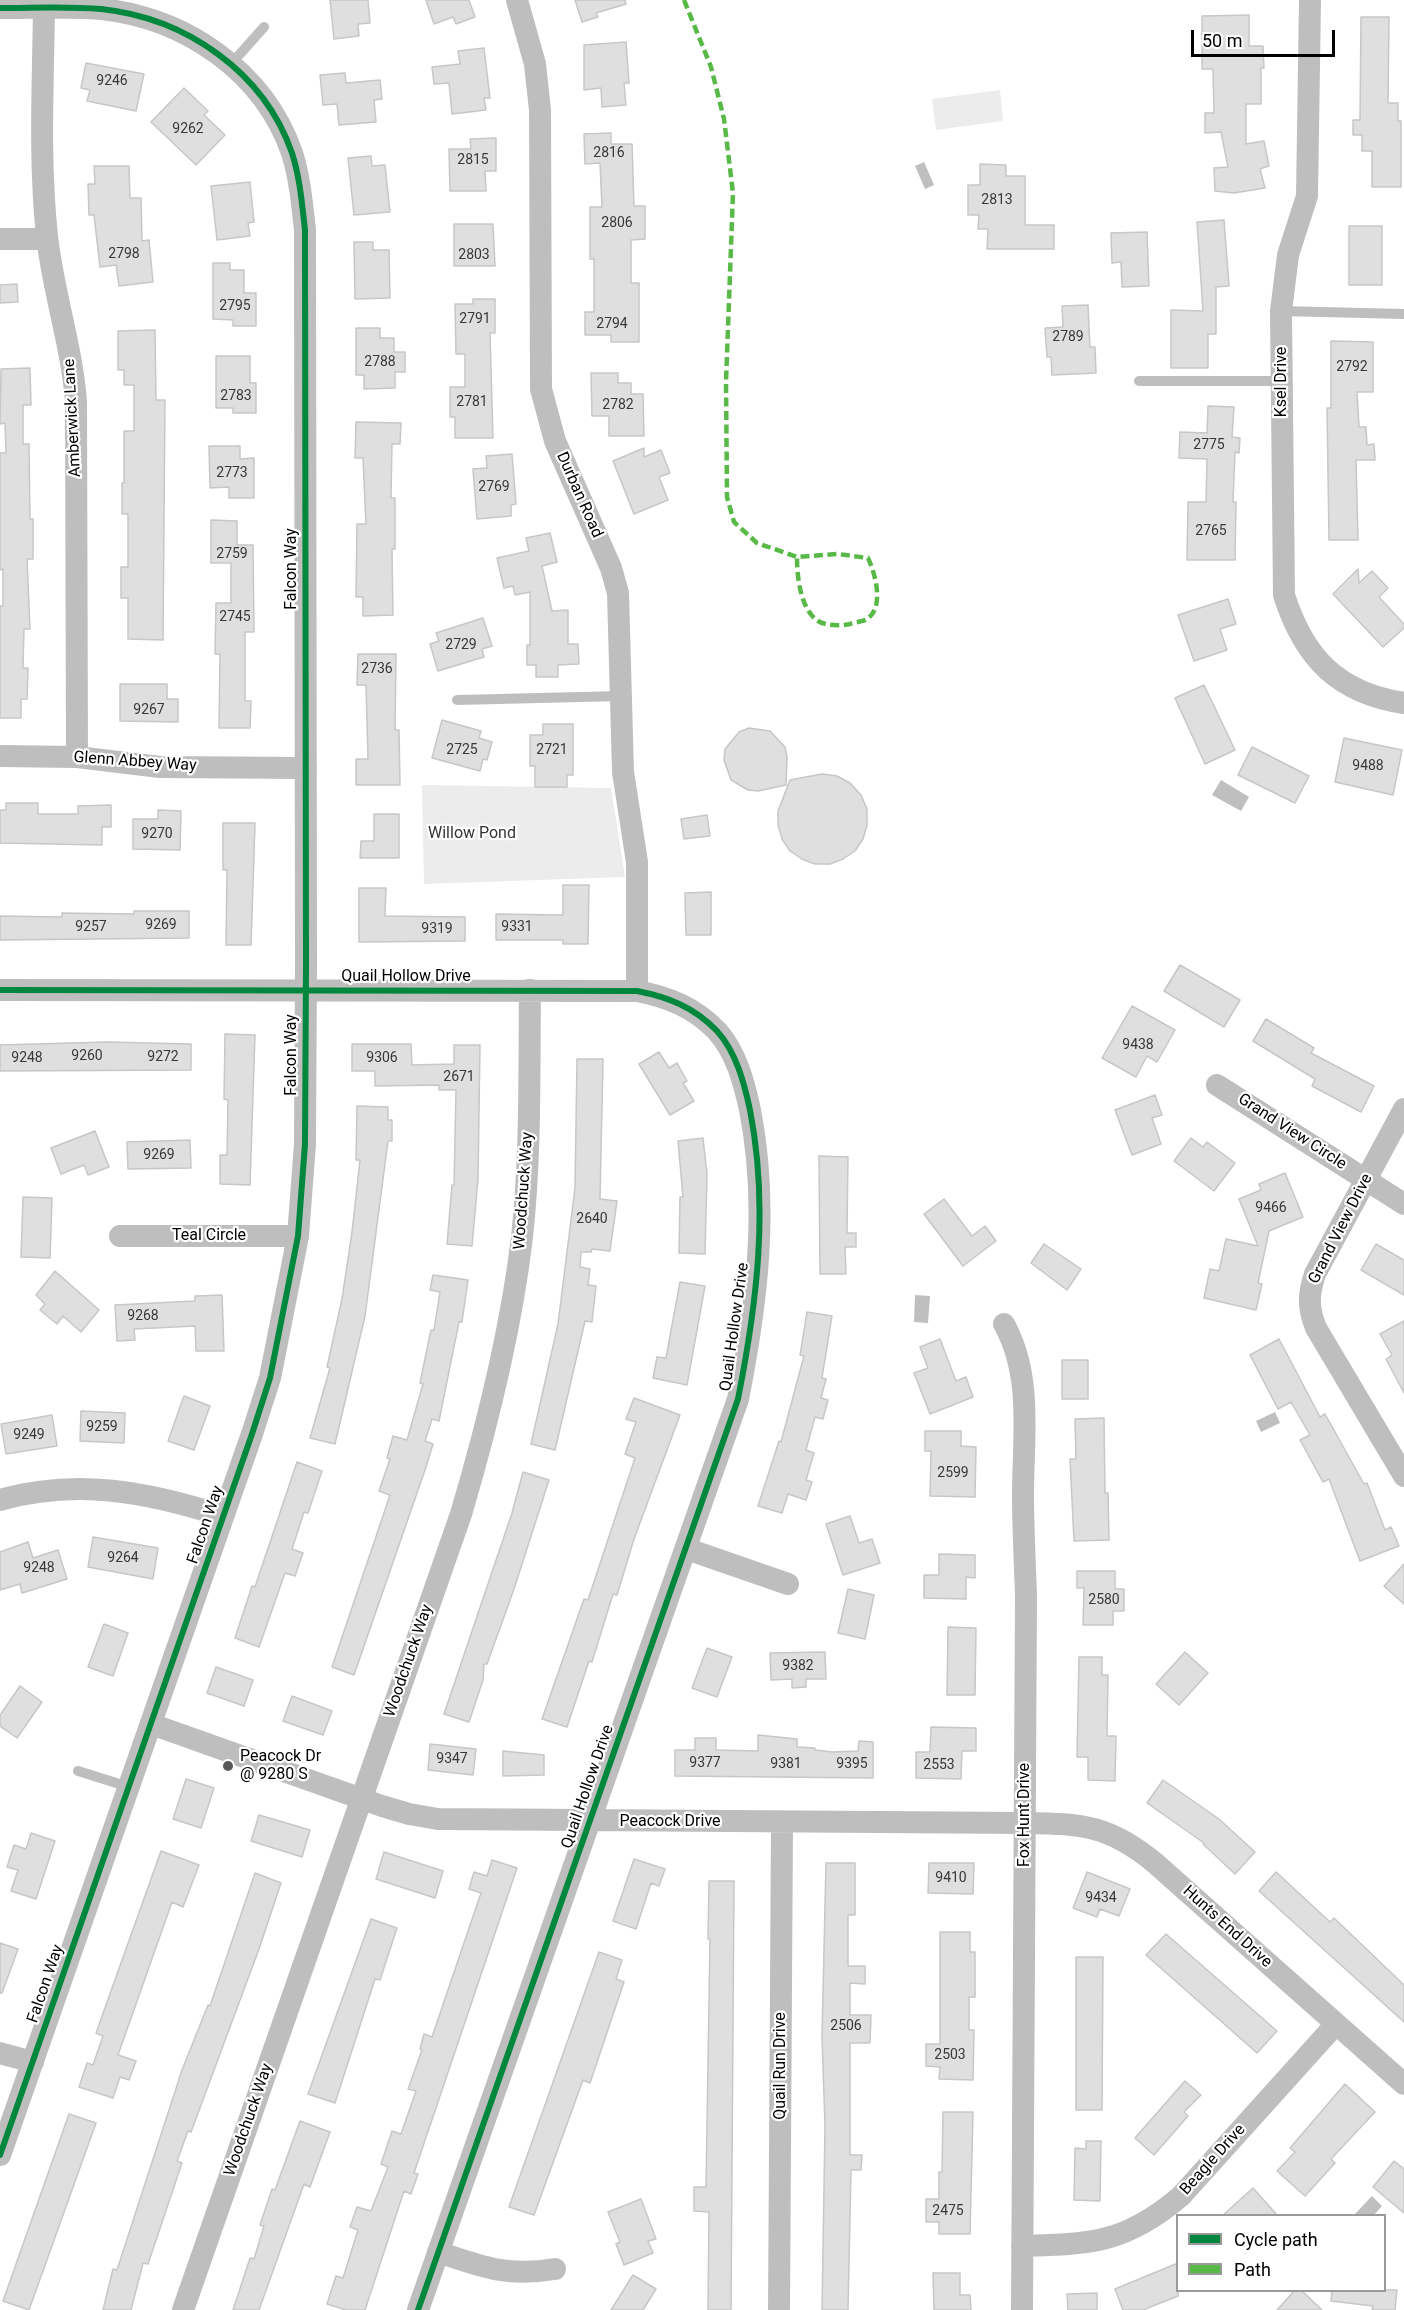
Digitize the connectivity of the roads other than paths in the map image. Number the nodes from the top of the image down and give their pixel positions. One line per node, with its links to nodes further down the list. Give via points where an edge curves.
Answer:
1 (517, 0): 13 (street, Durban Road, via 535,64 540,110 542,389 555,441 611,568 618,593)
2 (1310, 0): 9 (street, Ksel Drive, via 1308,186 1304,211 1288,255)
3 (0, 8): 4 (street, Falcon Way)
4 (44, 8): 6 (street, Falcon Way, via 101,9 136,16 181,32); 8 (street, Amberwick Lane)
5 (264, 27): 6 (lane)
6 (232, 63): 18 (street, Falcon Way, via 257,89 277,120 292,154 301,190 305,230)
7 (0, 239): 8 (street)
8 (47, 239): 17 (street, Amberwick Lane, via 76,402)
9 (1281, 311): 10 (lane); 12 (street, Ksel Drive)
10 (1404, 314)
11 (1139, 381): 12 (lane)
12 (1282, 381): 15 (street, Ksel Drive, via 1281,564 1292,623 1327,671 1378,699)
13 (622, 696): 14 (lane); 22 (street, Durban Road, via 623,772 637,862)
14 (457, 700)
15 (1404, 703)
16 (0, 756): 17 (street, Glenn Abbey Way)
17 (77, 757): 18 (street, Glenn Abbey Way, via 160,766)
18 (306, 768): 20 (street, Falcon Way)
19 (0, 990): 20 (street, Quail Hollow Drive)
20 (306, 990): 21 (street, Quail Hollow Drive); 28 (street, Falcon Way, via 305,1144)
21 (530, 990): 22 (street, Quail Hollow Drive); 38 (street, Woodchuck Way, via 530,1105 522,1237 498,1374 461,1514)
22 (637, 991): 33 (street, Quail Hollow Drive, via 667,997 694,1011 724,1041 746,1091 760,1180 757,1290 747,1355 738,1399)
23 (1217, 1085): 25 (street, Grand View Circle)
24 (1404, 1109): 25 (street, Grand View Drive)
25 (1366, 1180): 26 (street, Grand View Circle); 30 (street, Grand View Drive, via 1314,1274 1308,1293 1309,1311)
26 (1404, 1204)
27 (120, 1236): 28 (street, Teal Circle)
28 (298, 1236): 32 (street, Falcon Way, via 270,1378)
29 (1004, 1324): 41 (street, Fox Hunt Drive, via 1015,1344 1023,1375)
30 (1404, 1476)
31 (0, 1500): 32 (street, via 50,1490 88,1488 165,1498)
32 (223, 1516): 35 (street, Falcon Way)
33 (687, 1549): 34 (street); 39 (street, Quail Hollow Drive)
34 (788, 1584)
35 (151, 1724): 37 (street, Falcon Way); 38 (street, Peacock Drive)
36 (78, 1771): 37 (lane)
37 (129, 1787): 44 (street, Falcon Way)
38 (361, 1797): 39 (street, Peacock Drive, via 409,1814 438,1819); 50 (street, Woodchuck Way)
39 (590, 1822): 40 (street, Peacock Drive); 48 (street, Quail Hollow Drive)
40 (782, 1822): 41 (street, Peacock Drive); 52 (street, Quail Run Drive)
41 (1025, 1823): 42 (street, Hunts End Drive, via 1077,1825 1114,1834 1131,1843); 47 (street, Fox Hunt Drive)
42 (1336, 2024): 45 (street, Hunts End Drive); 47 (street, Beagle Drive, via 1181,2196 1162,2212 1123,2234 1101,2241)
43 (0, 2053): 44 (street)
44 (33, 2062): 46 (street, Falcon Way)
45 (1404, 2084)
46 (0, 2155)
47 (1022, 2246): 53 (street, Fox Hunt Drive)
48 (438, 2252): 49 (street, via 501,2272); 51 (street, Quail Hollow Drive)
49 (555, 2270)
50 (183, 2310)
51 (418, 2310)
52 (779, 2310)
53 (1022, 2310)

